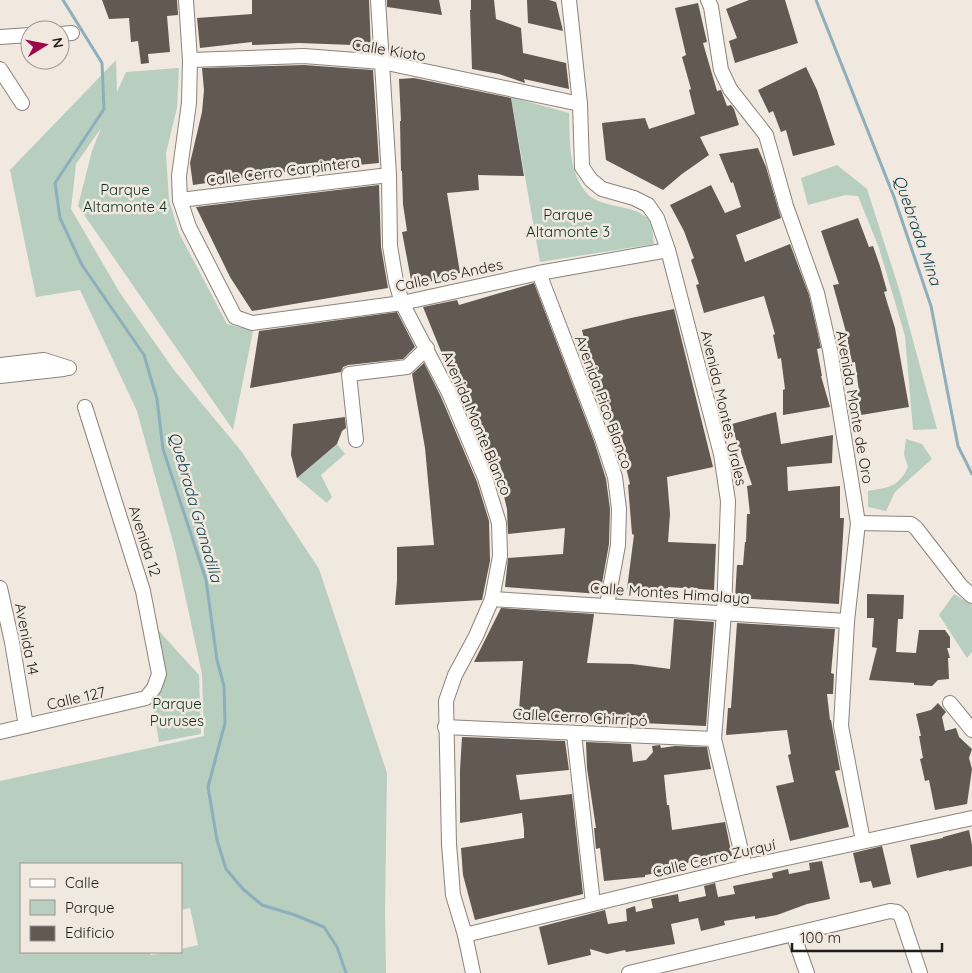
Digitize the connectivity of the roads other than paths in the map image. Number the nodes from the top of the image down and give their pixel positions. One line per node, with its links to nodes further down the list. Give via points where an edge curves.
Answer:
1 (186, 0): 7 (street)
2 (378, 0): 8 (street, Avenida Monte Blanco)
3 (569, 0): 11 (street, Avenida Montes Urales)
4 (708, 0): 22 (street, Avenida Monte de Oro, via 721,70 730,89 766,135 786,206 817,293 830,350)
5 (20, 36): 6 (street)
6 (0, 37)
7 (190, 60): 8 (street, Calle Kioto, via 304,56); 13 (street, via 189,103 179,176)
8 (382, 62): 11 (street, Calle Kioto); 12 (street, Avenida Monte Blanco)
9 (0, 69): 10 (street)
10 (22, 103)
11 (580, 104): 14 (street, Avenida Montes Urales, via 582,167 590,180 602,189 648,205 657,218)
12 (389, 175): 13 (street, Calle Cerro Carpintera); 16 (street, Avenida Monte Blanco, via 390,246)
13 (180, 200): 16 (street, Calle Los Andes, via 189,227 236,317 252,323)
14 (668, 250): 15 (street, Calle Los Andes); 27 (street, Avenida Montes Urales, via 721,454 727,491)
15 (539, 273): 16 (street, Calle Los Andes); 26 (street, Avenida Pico Blanco, via 615,477 619,510 618,546)
16 (402, 303): 17 (street, Avenida Monte Blanco)
17 (427, 348): 21 (street, via 407,367 349,374); 25 (street, Avenida Monte Blanco, via 485,478 499,523 500,556)
18 (0, 365): 19 (street, via 44,360 69,368)
19 (0, 376)
20 (85, 406): 29 (street, Avenida 12, via 144,591 159,674)
21 (356, 440)
22 (858, 523): 24 (street, via 911,524 960,586); 28 (street, Avenida Monte de Oro)
23 (0, 588): 31 (street, Avenida 14)
24 (972, 596)
25 (492, 599): 26 (street, Calle Montes Himalaya); 32 (street, Avenida Monte Blanco, via 455,675 446,701)
26 (607, 606): 27 (street, Calle Montes Himalaya)
27 (724, 613): 28 (street, Calle Montes Himalaya); 36 (street, Avenida Montes Urales)
28 (847, 621): 38 (street, Avenida Monte de Oro, via 841,726)
29 (154, 688): 31 (street, Calle 127, via 146,698)
30 (950, 703): 33 (street)
31 (26, 726): 34 (street, Calle 127)
32 (446, 727): 35 (street, Calle Cerro Chirripó); 42 (street, Avenida Monte Blanco, via 453,894)
33 (972, 730)
34 (0, 732)
35 (574, 734): 36 (street, Calle Cerro Chirripó); 40 (street)
36 (714, 739): 39 (street, Avenida Montes Urales)
37 (972, 818): 38 (street, Calle Cerro Zurquí)
38 (864, 841): 39 (street, Calle Cerro Zurquí)
39 (745, 868): 40 (street, Calle Cerro Zurquí)
40 (593, 903): 42 (street, Calle Cerro Zurquí)
41 (793, 934): 43 (street); 46 (street); 47 (street, via 897,912)
42 (465, 935): 44 (street, Avenida Monte Blanco)
43 (672, 968): 45 (street)
44 (473, 973)
45 (629, 973)
46 (807, 973)
47 (920, 973)

